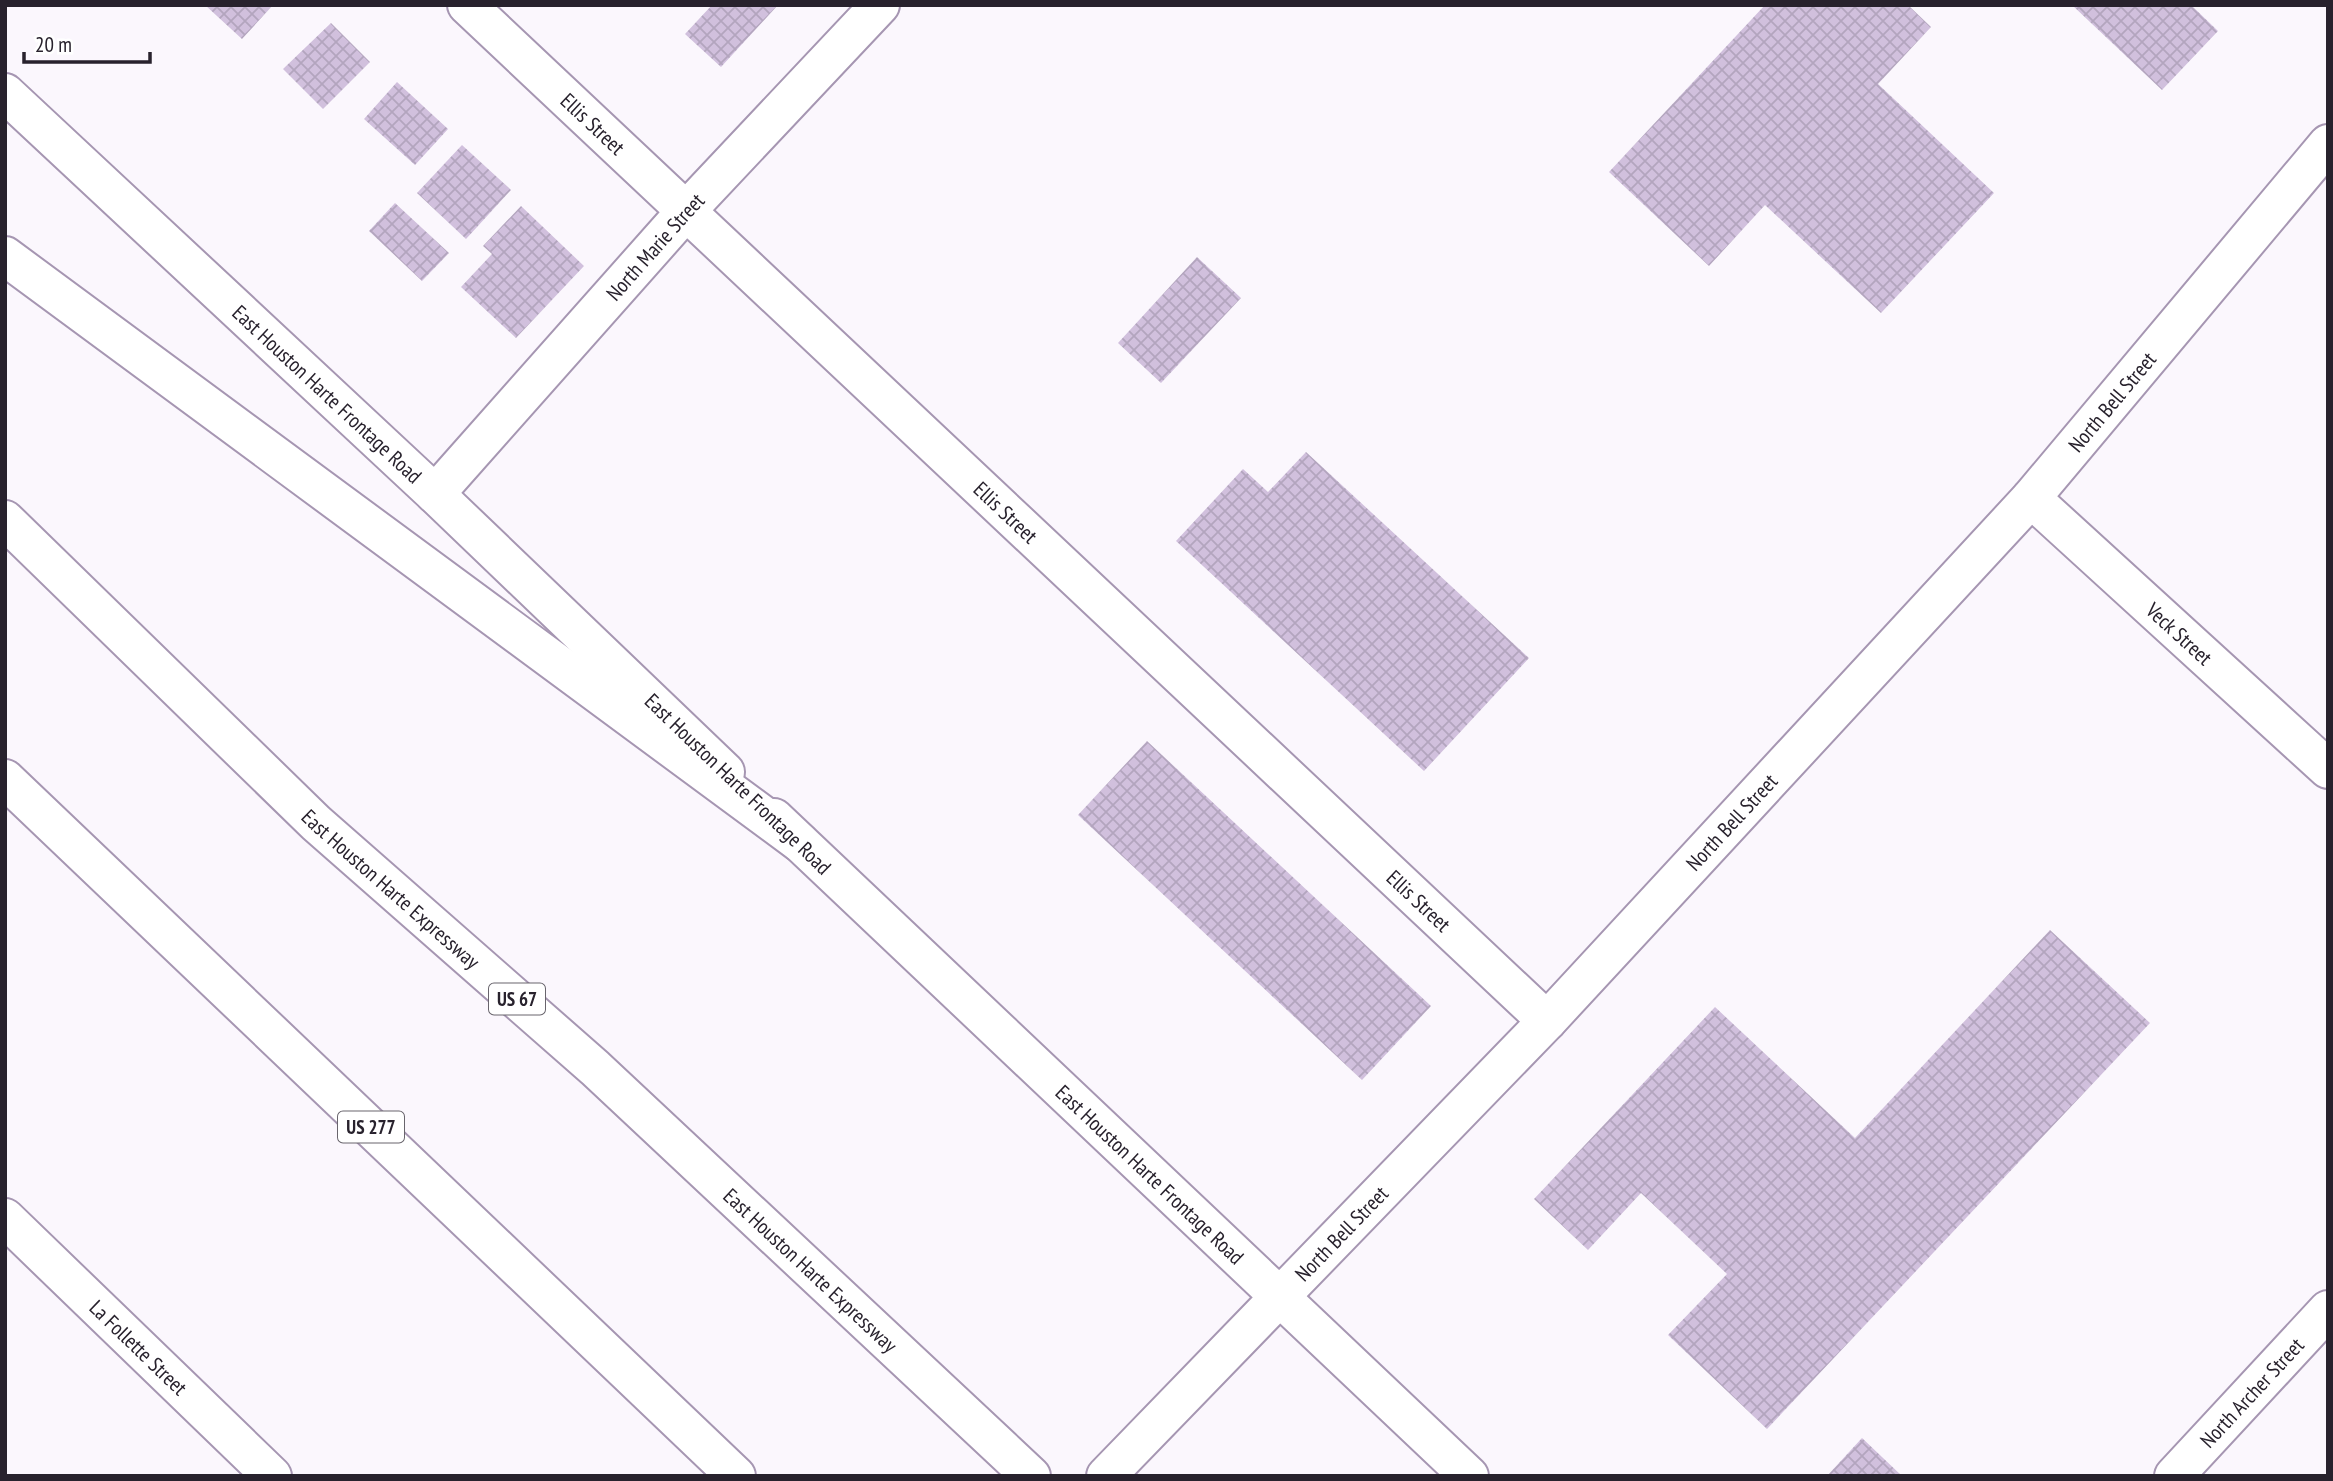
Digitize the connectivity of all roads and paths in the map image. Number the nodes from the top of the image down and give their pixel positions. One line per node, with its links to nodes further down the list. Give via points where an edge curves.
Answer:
1 (467, 5): 5 (main road, Ellis Street)
2 (880, 5): 5 (main road, North Marie Street)
3 (5, 93): 7 (main road, East Houston Harte Frontage Road)
4 (2328, 144): 8 (main road, North Bell Street)
5 (687, 210): 7 (main road, North Marie Street); 13 (main road, Ellis Street)
6 (5, 256): 12 (main road)
7 (435, 494): 12 (main road, East Houston Harte Frontage Road)
8 (2031, 498): 10 (main road, Veck Street); 13 (main road, North Bell Street)
9 (5, 520): 19 (main road, East Houston Harte Expressway / US 67, via 316,822 594,1068)
10 (2328, 769)
11 (5, 779): 18 (main road, US 277)
12 (799, 842): 15 (main road, East Houston Harte Frontage Road)
13 (1546, 1021): 15 (main road, North Bell Street)
14 (5, 1218): 17 (main road, La Follette Street)
15 (1280, 1293): 20 (main road, North Bell Street); 21 (main road, East Houston Harte Frontage Road)
16 (2328, 1310): 22 (main road, North Archer Street)
17 (272, 1476)
18 (736, 1476)
19 (1031, 1476)
20 (1106, 1476)
21 (1469, 1476)
22 (2174, 1476)

